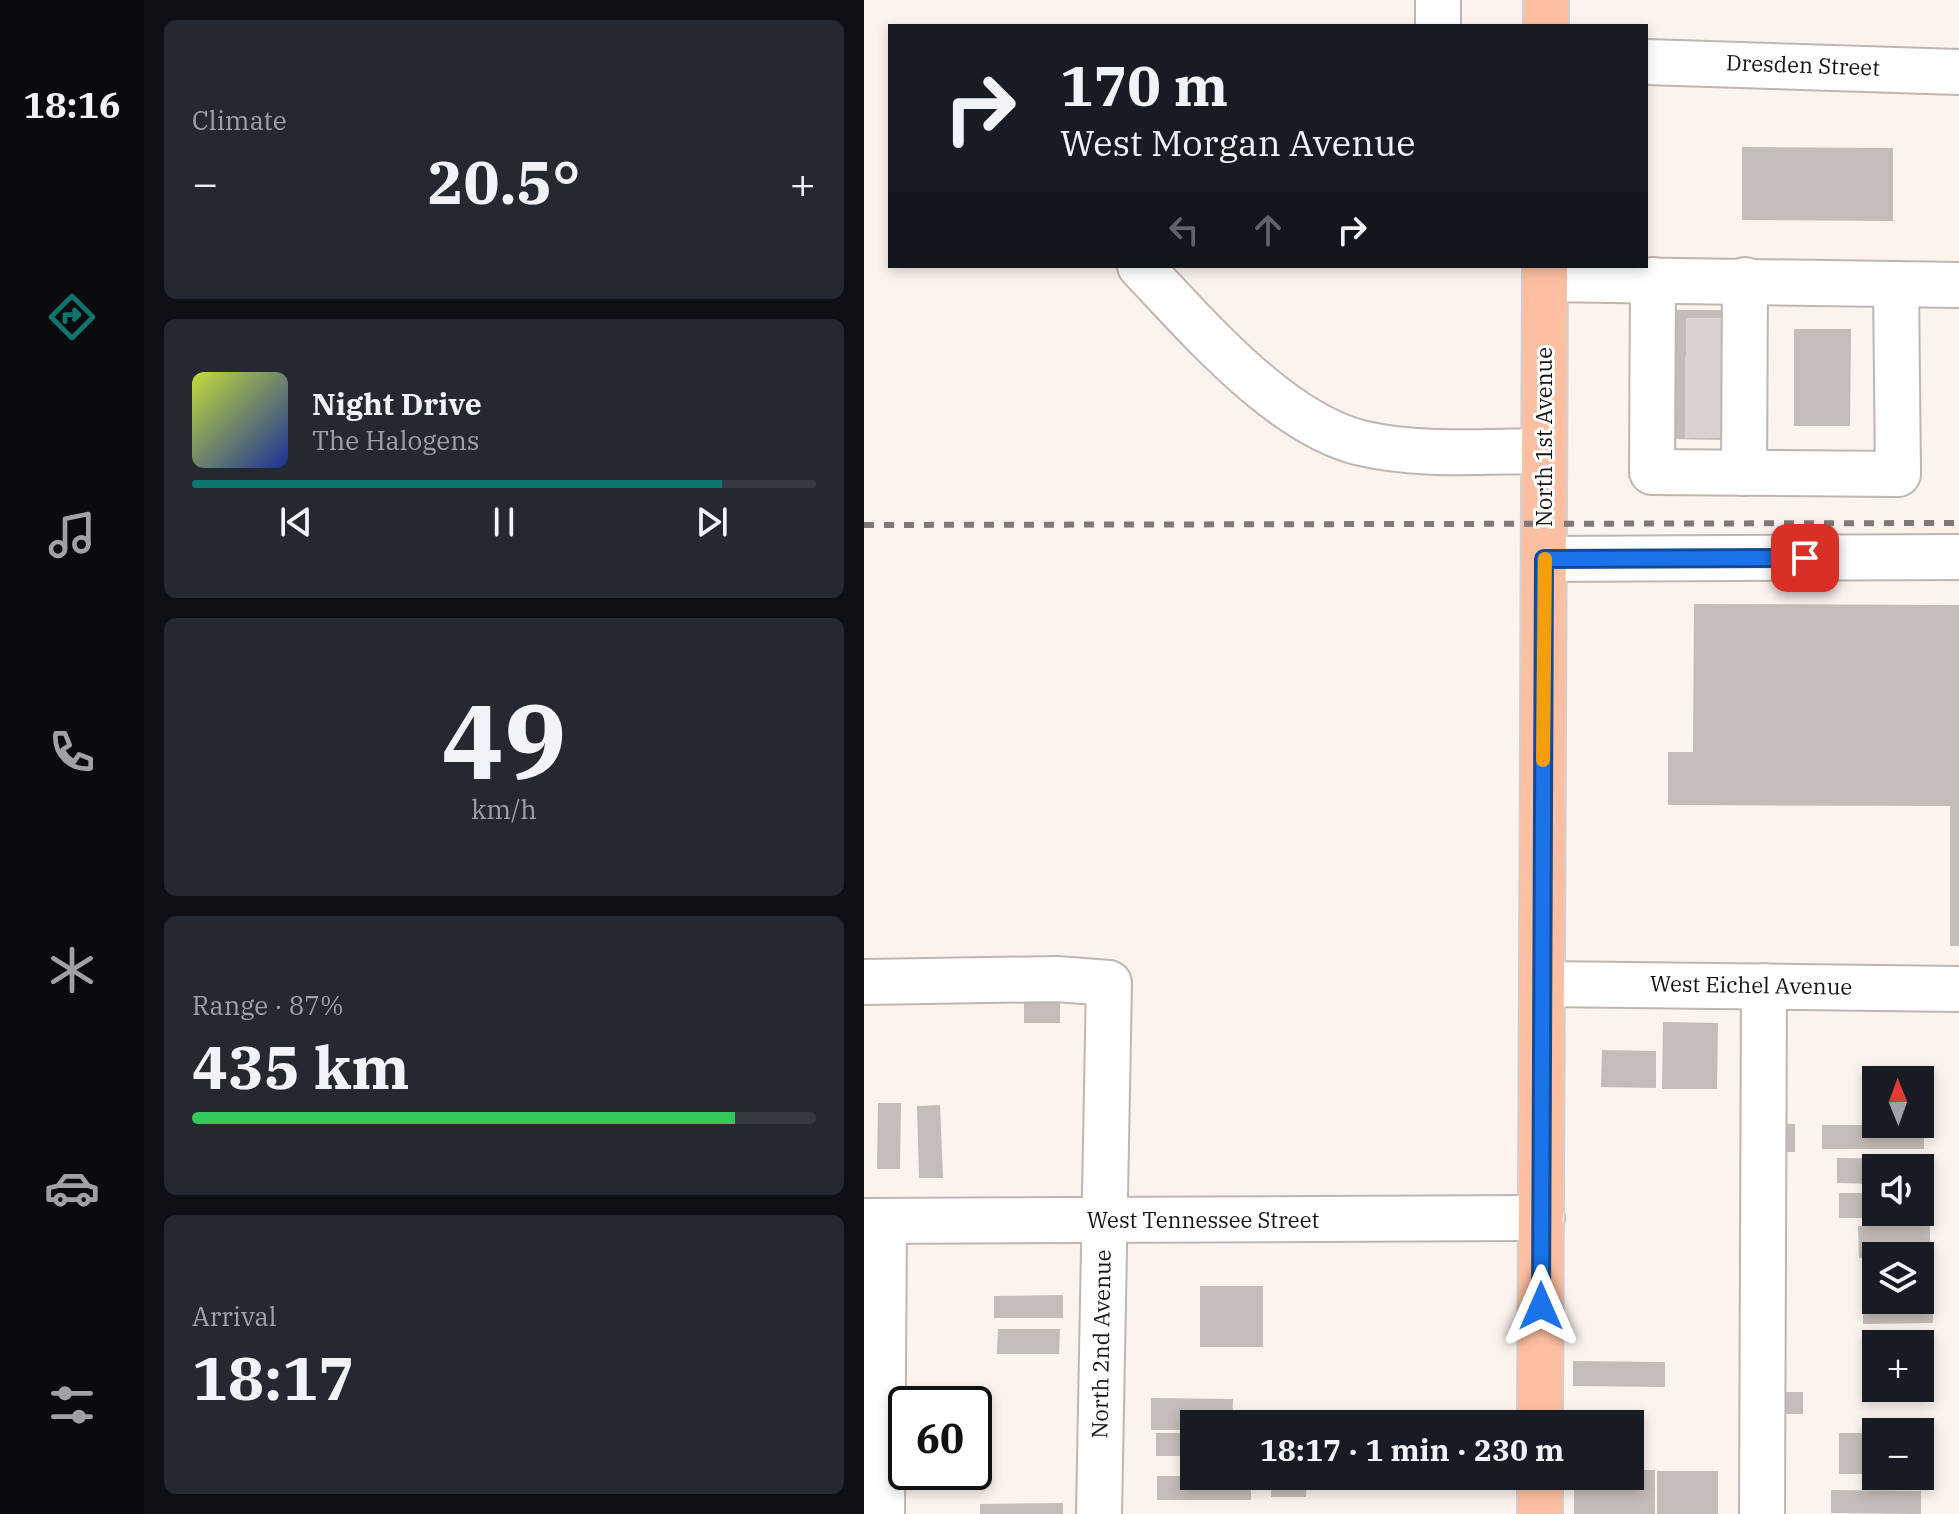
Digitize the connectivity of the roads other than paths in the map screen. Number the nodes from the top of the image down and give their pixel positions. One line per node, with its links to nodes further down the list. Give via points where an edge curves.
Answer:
1 (1438, 0): 3 (street)
2 (1546, 0): 4 (main road)
3 (1438, 24)
4 (1546, 24)
5 (1648, 62): 6 (street, Dresden Street)
6 (1959, 72)
7 (1142, 268): 13 (street, via 1211,341 1298,416 1361,443 1438,451)
8 (1545, 273): 9 (street); 13 (main road, North 1st Avenue)
9 (1653, 280): 10 (street); 14 (street, via 1669,378 1652,472)
10 (1745, 280): 11 (street); 14 (street, via 1739,378)
11 (1896, 284): 12 (street); 14 (street, via 1898,474)
12 (1959, 285)
13 (1544, 451): 16 (main road, North 1st Avenue)
14 (1744, 473)
15 (1959, 557): 16 (street)
16 (1544, 559): 18 (main road, North 1st Avenue)
17 (864, 982): 22 (street, North 2nd Avenue, via 1109,983)
18 (1542, 984): 19 (street, West Eichel Avenue); 21 (main road, North 1st Avenue)
19 (1764, 986): 20 (street, West Eichel Avenue); 30 (street)
20 (1959, 989)
21 (1542, 1218): 22 (street, West Tennessee Street); 24 (main road, North 1st Avenue)
22 (1103, 1220): 23 (street, West Tennessee Street); 28 (street, North 2nd Avenue)
23 (874, 1221): 25 (street)
24 (1540, 1410)
25 (873, 1460): 27 (street)
26 (1540, 1490): 29 (main road)
27 (882, 1514)
28 (1099, 1514)
29 (1540, 1514)
30 (1762, 1514)

